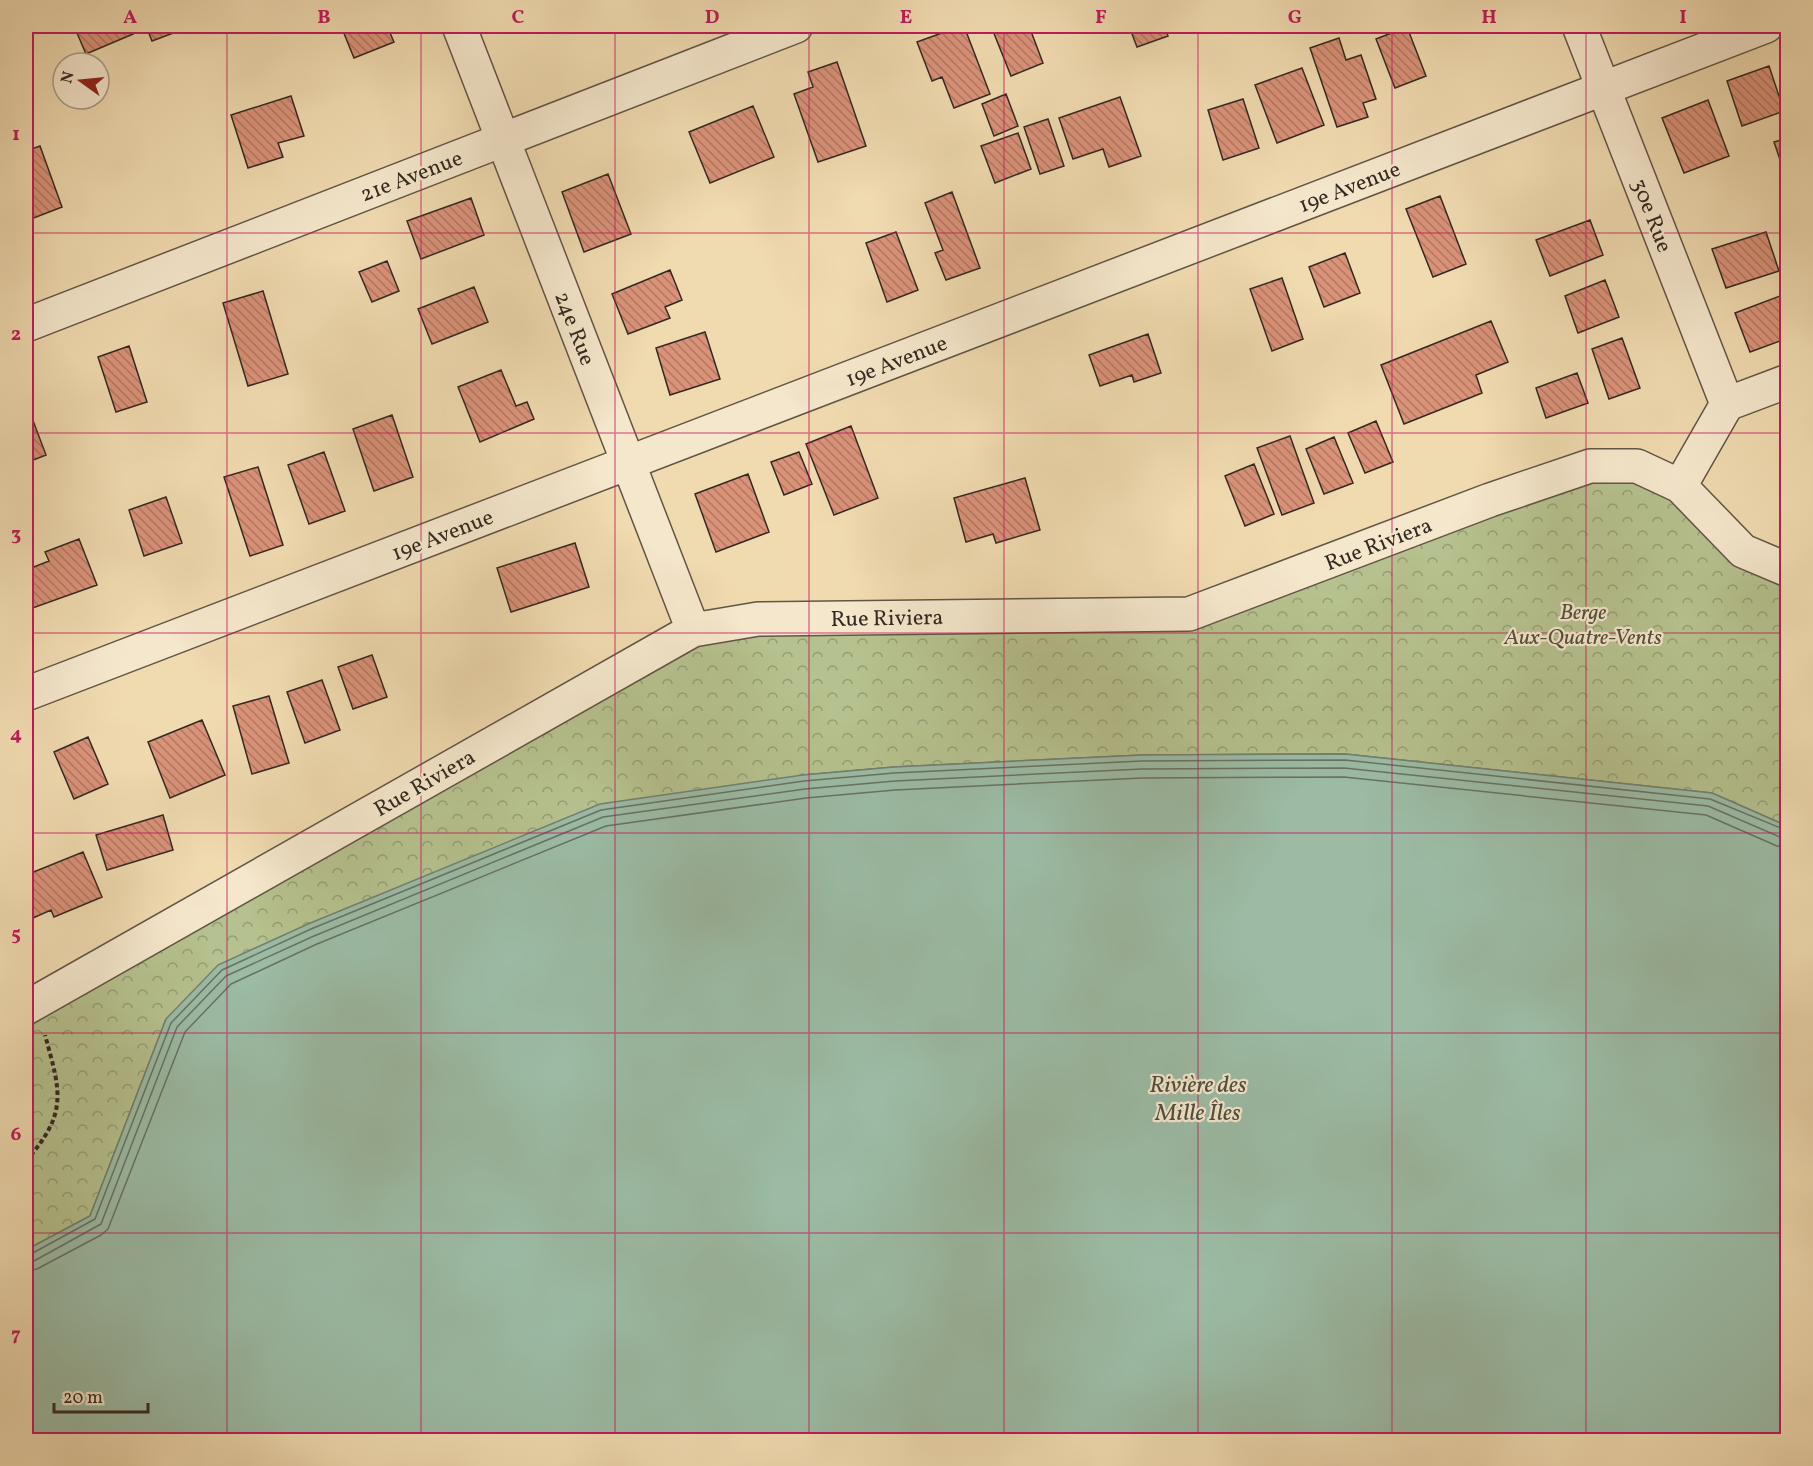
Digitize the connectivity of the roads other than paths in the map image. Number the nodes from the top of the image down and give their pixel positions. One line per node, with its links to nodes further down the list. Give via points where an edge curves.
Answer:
1 (459, 26): 6 (street, 24e Rue)
2 (796, 26): 6 (street, 21e Avenue)
3 (1579, 26): 5 (street, 30e Rue)
4 (1766, 26): 5 (street, 19e Avenue)
5 (1604, 88): 9 (street, 30e Rue); 10 (street, 19e Avenue)
6 (504, 139): 7 (street, 21e Avenue); 10 (street, 24e Rue)
7 (26, 325)
8 (1788, 381): 9 (street)
9 (1728, 404): 11 (street)
10 (629, 463): 13 (street, 24e Rue); 14 (street, 19e Avenue)
11 (1680, 486): 12 (street, Rue Riviera, via 1743,551); 13 (street, Rue Riviera, via 1637,466 1590,466 1189,614 758,619)
12 (1788, 570)
13 (693, 630): 15 (street, Rue Riviera)
14 (26, 694)
15 (31, 1005)

